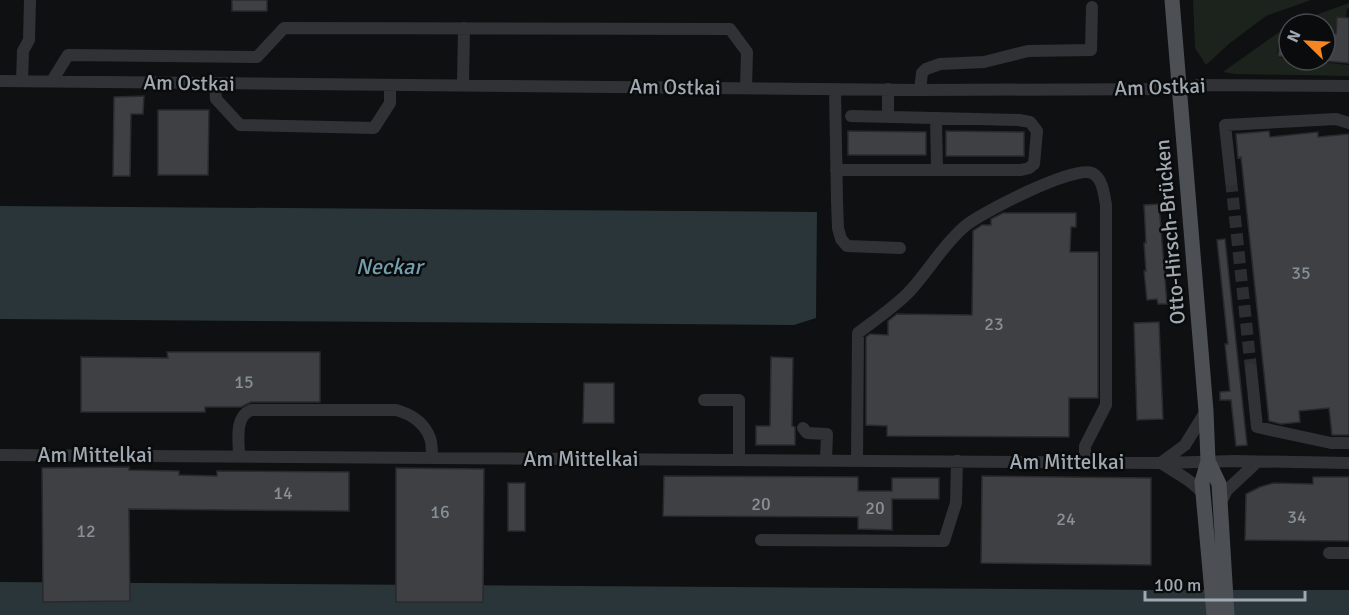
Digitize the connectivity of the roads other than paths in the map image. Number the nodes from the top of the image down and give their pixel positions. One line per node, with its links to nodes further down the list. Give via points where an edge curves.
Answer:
1 (30, 0): 6 (street)
2 (1172, 0): 15 (main road, Otto-Hirsch-Brücken)
3 (1092, 7): 16 (street, via 1091,50 1028,51 984,62 940,64 922,73)
4 (464, 28): 7 (street, via 284,28 257,57 68,55); 10 (street); 12 (street, via 730,29 747,52)
5 (0, 81): 6 (street, Am Ostkai)
6 (22, 81): 7 (street, Am Ostkai)
7 (52, 81): 8 (street, Am Ostkai)
8 (215, 83): 9 (street, Am Ostkai); 9 (street, via 216,99 240,125 374,128 390,103)
9 (390, 85): 10 (street, Am Ostkai)
10 (463, 85): 12 (street, Am Ostkai)
11 (1349, 86): 15 (street, Am Ostkai, via 1198,85)
12 (746, 88): 13 (street, Am Ostkai)
13 (835, 89): 14 (street, Am Ostkai); 21 (street)
14 (888, 89): 16 (street, Am Ostkai); 18 (street)
15 (1179, 89): 16 (street, Am Ostkai); 27 (main road, Otto-Hirsch-Brücken)
16 (920, 90)
17 (851, 116): 18 (street)
18 (888, 117): 19 (street)
19 (936, 118): 22 (street); 22 (street, via 1019,120 1030,122 1037,131 1036,156 1029,168)
20 (1349, 123): 23 (street, via 1336,119 1226,125)
21 (837, 170): 22 (street); 24 (street, via 841,239 847,246)
22 (937, 170)
23 (1231, 180)
24 (900, 248)
25 (1251, 369): 29 (street, via 1257,427 1331,443)
26 (704, 400): 33 (street, via 739,400)
27 (1206, 411): 37 (main road, Otto-Hirsch-Brücken); 40 (street, via 1185,446)
28 (803, 428): 34 (street, via 807,433 826,434)
29 (1349, 443)
30 (0, 455): 31 (street, Am Mittelkai)
31 (239, 456): 32 (street, Am Mittelkai); 32 (street, via 239,423 251,410 396,410 416,418 425,428 431,439)
32 (432, 458): 33 (street, Am Mittelkai)
33 (739, 460): 34 (street, Am Mittelkai)
34 (826, 460): 35 (street, Am Mittelkai)
35 (857, 461): 36 (street, Am Mittelkai); 38 (street, via 858,333 909,292 949,243 974,220 1018,196 1085,171 1096,176 1102,185 1106,206 1106,405 1085,446)
36 (957, 461): 38 (street, Am Mittelkai); 44 (street, via 956,503 944,541)
37 (1208, 461): 39 (street, Am Mittelkai); 40 (street, Am Mittelkai); 42 (main road, Otto-Hirsch-Brücken); 43 (main road, Otto-Hirsch-Brücken, via 1219,484)
38 (1085, 462): 40 (street, Am Mittelkai)
39 (1257, 462): 41 (street, Am Mittelkai); 43 (street, via 1227,490)
40 (1161, 463): 42 (street, via 1196,485)
41 (1349, 463)
42 (1203, 494): 45 (main road, Otto-Hirsch-Brücken)
43 (1220, 504): 45 (main road, Otto-Hirsch-Brücken)
44 (761, 540)
45 (1215, 540): 48 (main road, Otto-Hirsch-Brücken); 49 (main road, Otto-Hirsch-Brücken)
46 (1329, 553): 47 (street)
47 (1349, 553)
48 (1214, 615)
49 (1227, 615)

